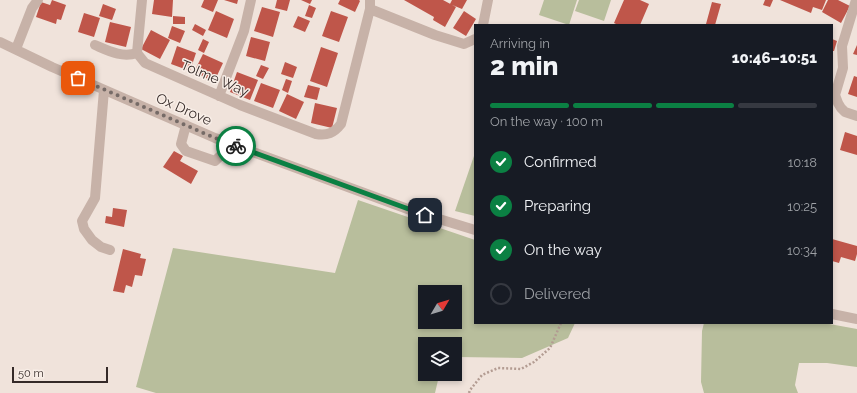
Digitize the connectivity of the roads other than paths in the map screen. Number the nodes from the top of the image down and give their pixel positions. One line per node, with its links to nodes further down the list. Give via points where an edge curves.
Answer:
1 (38, 0): 11 (street, via 32,8)
2 (142, 0): 12 (street)
3 (251, 0): 15 (street, via 244,31)
4 (488, 0): 7 (street)
5 (856, 0): 14 (street, via 842,46 843,68)
6 (370, 4): 8 (street, via 455,42 464,44); 15 (street, Tolme Way, via 341,124 336,130 324,135 316,134)
7 (483, 24)
8 (474, 39)
9 (0, 42): 11 (street, Ox Drove)
10 (95, 45): 12 (street, via 120,55 129,56)
11 (16, 49): 13 (street, Ox Drove)
12 (137, 53): 15 (street, Tolme Way, via 145,63)
13 (104, 90): 17 (street, Ox Drove); 20 (street, via 94,198 82,221 92,240)
14 (834, 90): 16 (street, via 841,108)
15 (219, 96)
16 (857, 116)
17 (186, 125): 18 (street, Ox Drove); 18 (street, via 181,144 186,151 215,161 222,154)
18 (225, 142): 19 (street, Ox Drove, via 412,211)
19 (474, 230)
20 (110, 250)
21 (833, 314): 22 (street)
22 (857, 319)

